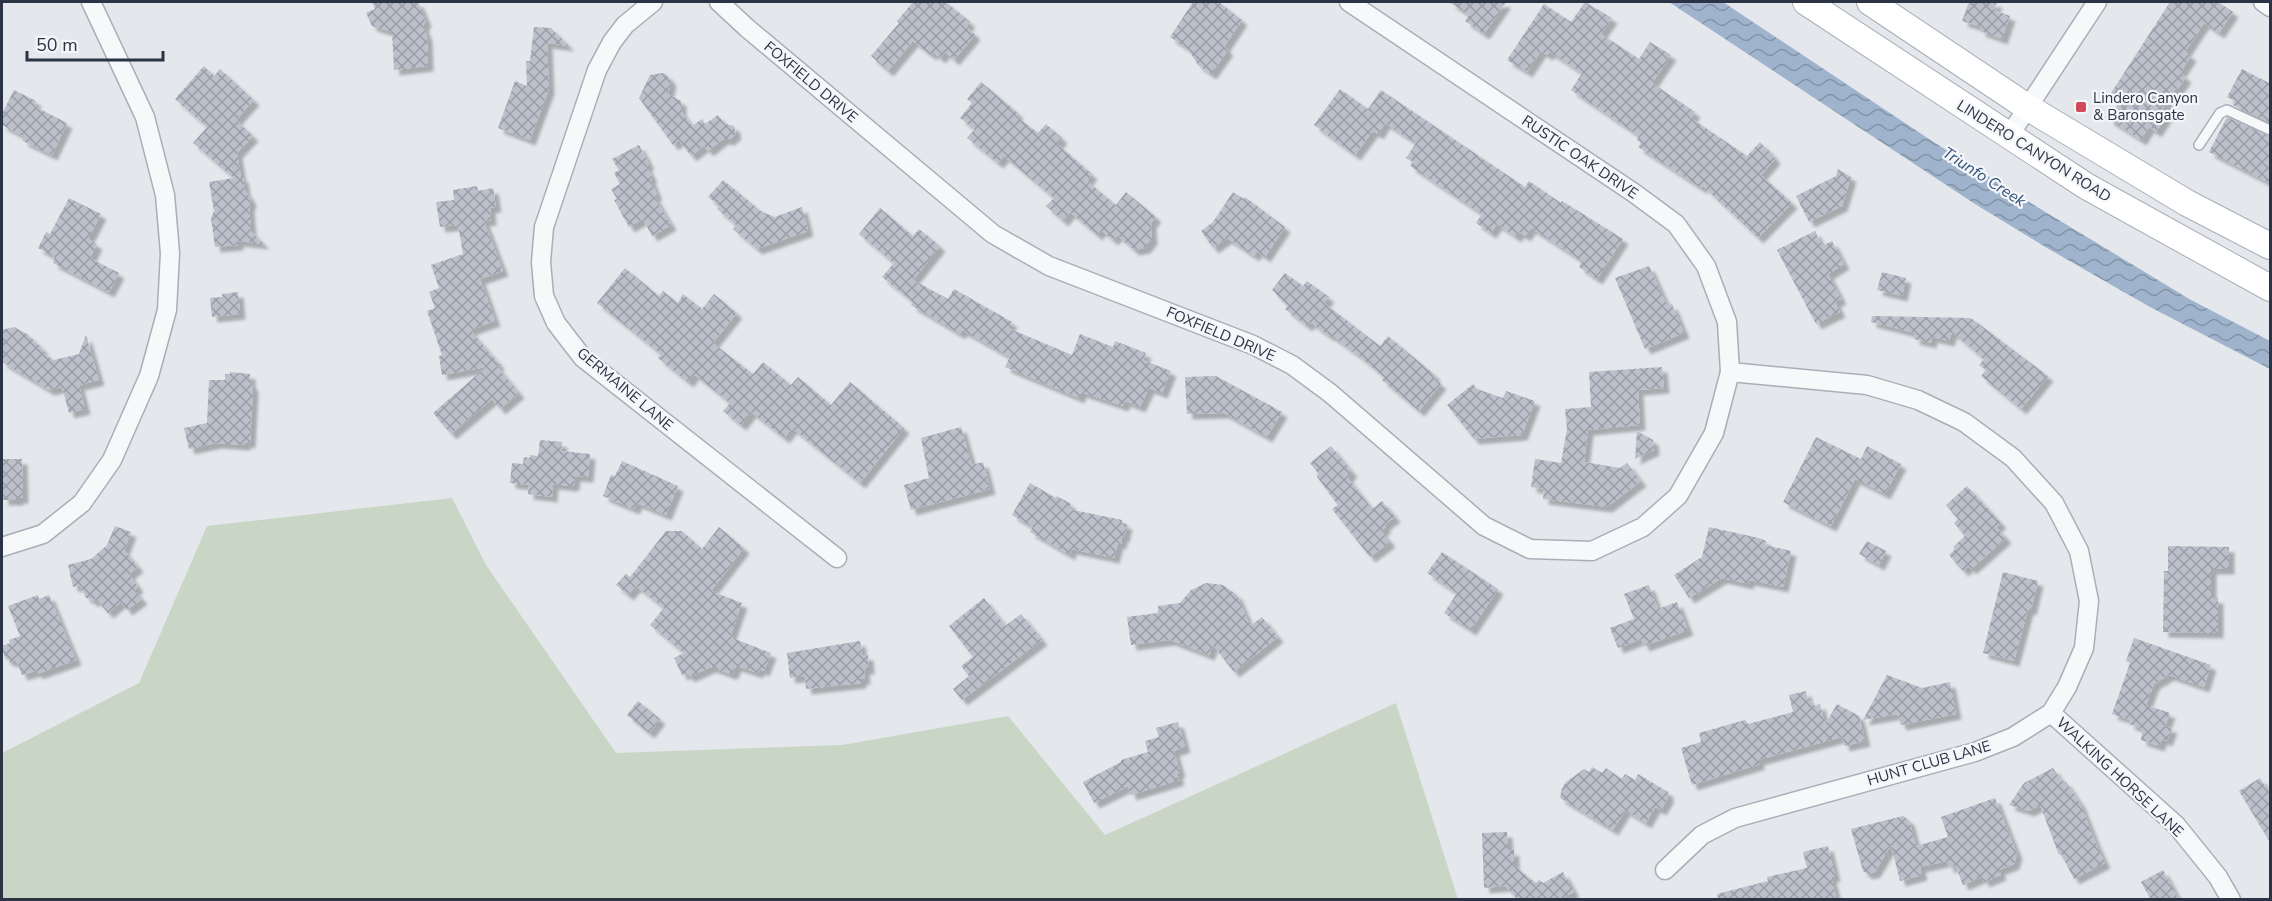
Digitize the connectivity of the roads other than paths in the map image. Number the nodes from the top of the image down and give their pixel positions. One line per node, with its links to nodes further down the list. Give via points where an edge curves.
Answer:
1 (91, 2): 17 (street, via 145,117 162,184 170,253 167,310 149,376 112,460 82,503 42,534)
2 (653, 2): 18 (street, GERMAINE LANE, via 625,25 597,70 544,227 544,296 555,323 583,358)
3 (719, 2): 16 (street, FOXFIELD DRIVE, via 993,234 1049,266 1253,345 1292,365 1484,526 1530,549 1592,550 1643,527 1678,496 1714,433)
4 (1349, 2): 16 (street, RUSTIC OAK DRIVE, via 1676,224 1706,266 1727,322)
5 (1806, 2): 12 (street, LINDERO CANYON ROAD)
6 (1870, 2): 10 (street)
7 (2097, 2): 10 (street)
8 (2263, 2): 9 (street)
9 (2271, 7)
10 (2027, 106): 12 (street); 14 (street, via 2187,203)
11 (2271, 130): 13 (lane, via 2227,110 2220,113)
12 (2009, 136): 15 (street, LINDERO CANYON ROAD, via 2086,186)
13 (2199, 145)
14 (2271, 246)
15 (2271, 288)
16 (1730, 372): 19 (street, HUNT CLUB LANE, via 1867,385 1918,400 1964,422 2013,458 2054,503 2079,551 2089,602 2084,648)
17 (2, 547)
18 (837, 558)
19 (2051, 713): 20 (street, HUNT CLUB LANE, via 2013,737 1975,752 1735,818 1702,835); 21 (street, WALKING HORSE LANE, via 2176,825)
20 (1665, 870)
21 (2231, 900)

